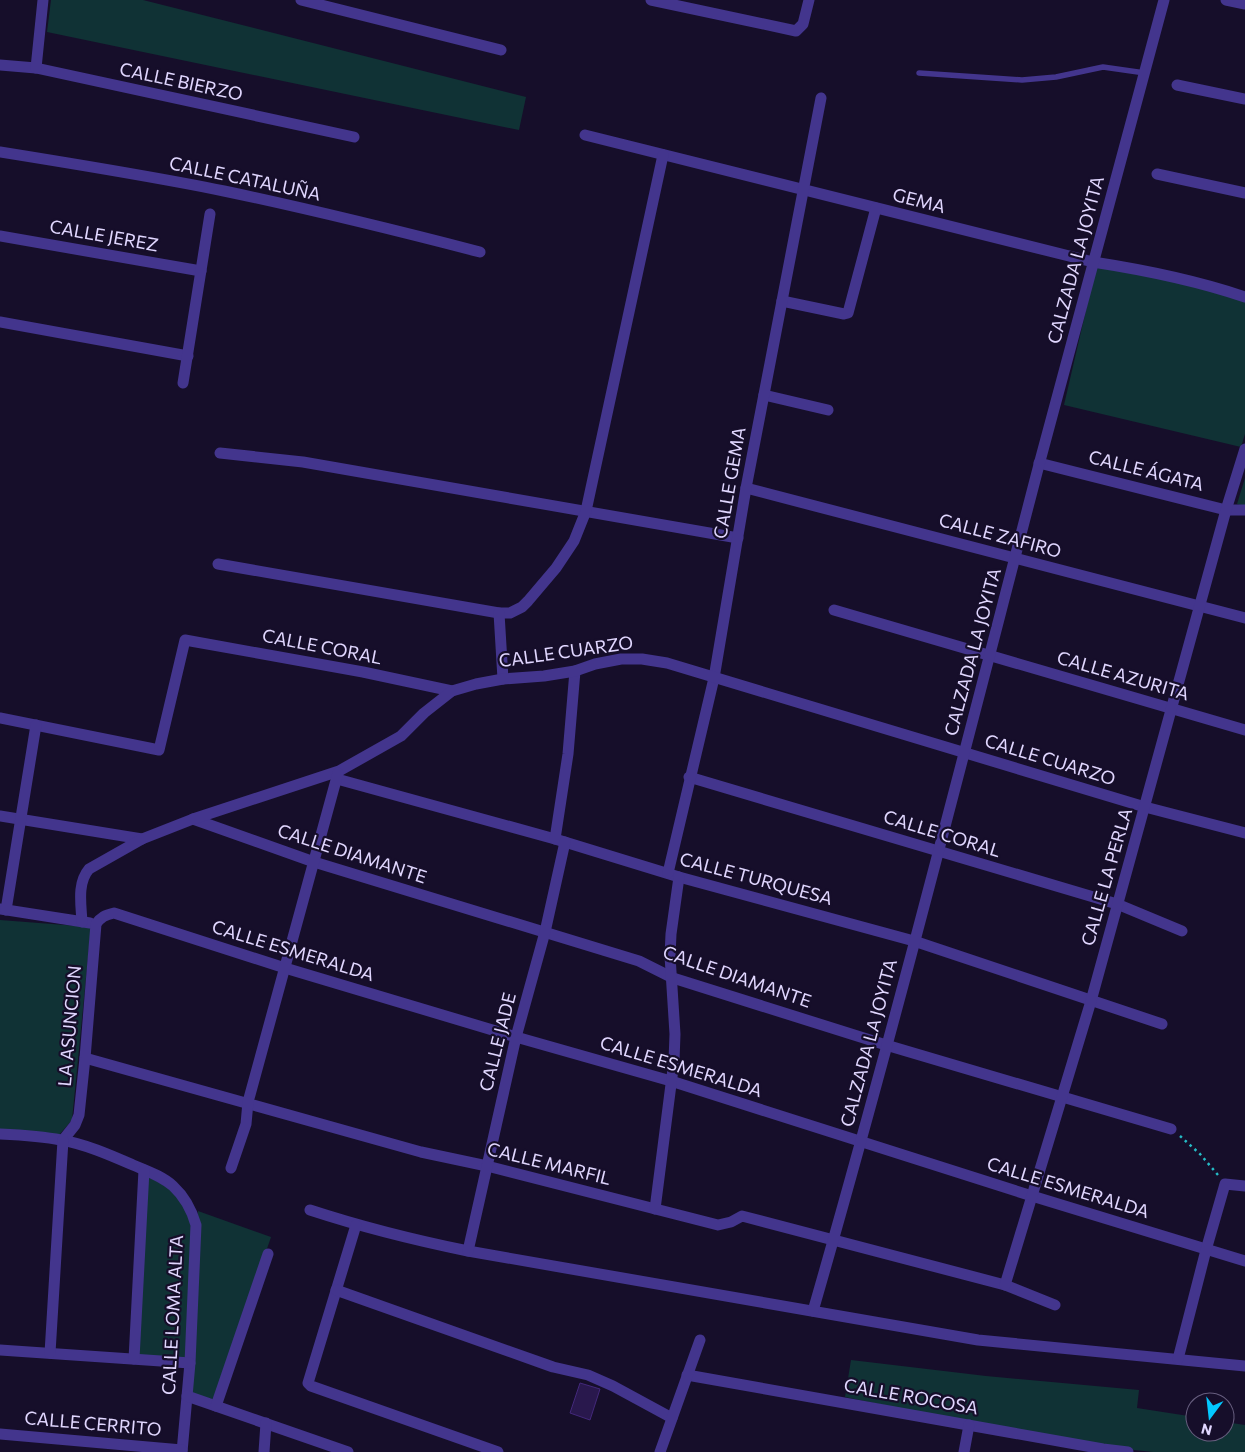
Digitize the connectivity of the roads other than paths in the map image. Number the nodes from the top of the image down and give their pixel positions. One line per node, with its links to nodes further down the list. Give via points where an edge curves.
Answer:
1 (43, 0): 10 (street)
2 (300, 0): 8 (street)
3 (651, 0): 4 (street, via 796,31 803,24)
4 (809, 0)
5 (1164, 0): 12 (street, CALZADA LA JOYITA)
6 (1226, 0): 7 (street)
7 (1245, 4)
8 (501, 50)
9 (0, 65): 10 (street, CALLE BIERZO)
10 (36, 68): 17 (street, CALLE BIERZO)
11 (919, 73): 12 (lane, via 1022,80 1103,67)
12 (1145, 73): 27 (street, CALZADA LA JOYITA)
13 (1177, 86): 15 (street)
14 (821, 98): 21 (street, CALLE GEMA)
15 (1245, 100)
16 (585, 135): 19 (street, GEMA)
17 (354, 137)
18 (0, 152): 26 (street, CALLE CATALUÑA, via 224,191)
19 (663, 155): 21 (street, GEMA); 42 (street)
20 (1157, 174): 22 (street)
21 (803, 190): 23 (street, GEMA); 30 (street, CALLE GEMA)
22 (1245, 193)
23 (876, 208): 27 (street, GEMA); 30 (street, via 848,313)
24 (210, 214): 28 (street)
25 (0, 236): 28 (street, CALLE JEREZ)
26 (480, 252)
27 (1093, 262): 29 (street, GEMA, via 1191,280); 38 (street, CALZADA LA JOYITA)
28 (202, 271): 32 (street)
29 (1245, 297)
30 (782, 301): 34 (street, CALLE GEMA)
31 (0, 322): 32 (street)
32 (188, 356): 33 (street)
33 (183, 383)
34 (764, 395): 35 (street); 39 (street, CALLE GEMA)
35 (828, 410)
36 (1245, 449): 40 (street, CALLE LA PERLA)
37 (220, 453): 42 (street, via 303,462)
38 (1039, 463): 40 (street, CALLE ÁGATA); 44 (street, CALZADA LA JOYITA)
39 (746, 488): 43 (street, CALLE GEMA); 44 (street, CALLE ZAFIRO)
40 (1226, 510): 41 (street, CALLE ÁGATA); 46 (street, CALLE LA PERLA)
41 (1245, 510)
42 (586, 511): 43 (street); 48 (street, via 574,542 528,601 510,612)
43 (738, 538): 52 (street, CALLE GEMA)
44 (1016, 558): 46 (street, CALLE ZAFIRO); 50 (street, CALZADA LA JOYITA)
45 (218, 564): 48 (street)
46 (1200, 606): 49 (street, CALLE ZAFIRO); 55 (street, CALLE LA PERLA)
47 (834, 610): 50 (street, CALLE AZURITA)
48 (499, 613): 53 (street)
49 (1245, 618)
50 (990, 655): 55 (street, CALLE AZURITA); 59 (street, CALZADA LA JOYITA)
51 (575, 671): 52 (street, CALLE CUARZO, via 621,659 642,659 667,663); 53 (street, CALLE CUARZO); 68 (street, CALLE JADE)
52 (714, 678): 59 (street, CALLE CUARZO); 61 (street, CALLE GEMA)
53 (503, 679): 54 (street, CALLE CUARZO)
54 (452, 692): 57 (street, CALLE CORAL, via 319,663 185,640 159,750); 60 (street, CALLE CUARZO, via 401,736)
55 (1172, 709): 58 (street, CALLE AZURITA); 62 (street, CALLE LA PERLA)
56 (0, 718): 57 (street)
57 (36, 725): 64 (street)
58 (1245, 730)
59 (964, 752): 62 (street, CALLE CUARZO); 69 (street, CALZADA LA JOYITA)
60 (338, 775): 65 (street, CALLE CUARZO); 68 (street, CALLE TURQUESA); 70 (street)
61 (689, 778): 69 (street, CALLE CORAL); 71 (street, CALLE GEMA)
62 (1145, 807): 66 (street, CALLE CUARZO); 72 (street, CALLE LA PERLA)
63 (0, 816): 64 (street)
64 (21, 819): 67 (street); 73 (street)
65 (192, 819): 67 (street, CALLE CUARZO); 70 (street, CALLE DIAMANTE)
66 (1245, 833)
67 (142, 839): 74 (street, CALLE CUARZO, via 89,869 82,877)
68 (560, 841): 71 (street, CALLE TURQUESA); 77 (street, CALLE JADE)
69 (938, 851): 72 (street, CALLE CORAL); 78 (street, CALZADA LA JOYITA)
70 (314, 862): 77 (street, CALLE DIAMANTE); 79 (street)
71 (673, 875): 78 (street, CALLE TURQUESA); 80 (street, CALLE GEMA, via 670,956)
72 (1117, 904): 76 (street, CALLE CORAL); 81 (street, CALLE LA PERLA)
73 (3, 910): 74 (street)
74 (82, 922): 75 (street)
75 (96, 924): 79 (street, CALLE ESMERALDA, via 105,915 114,913); 85 (street, LA ASUNCION)
76 (1182, 931)
77 (545, 932): 80 (street, CALLE DIAMANTE, via 639,961); 83 (street, CALLE JADE)
78 (914, 941): 81 (street, CALLE TURQUESA); 84 (street, CALZADA LA JOYITA)
79 (285, 968): 83 (street, CALLE ESMERALDA); 88 (street)
80 (673, 978): 84 (street, CALLE DIAMANTE); 86 (street, CALLE GEMA, via 675,1034)
81 (1091, 1001): 82 (street, CALLE TURQUESA); 87 (street, CALLE LA PERLA)
82 (1162, 1024)
83 (516, 1037): 86 (street, CALLE ESMERALDA); 93 (street, CALLE JADE)
84 (886, 1044): 87 (street, CALLE DIAMANTE); 92 (street, CALZADA LA JOYITA)
85 (85, 1058): 88 (street, CALLE MARFIL); 91 (street, LA ASUNCION, via 78,1116)
86 (671, 1081): 92 (street, CALLE ESMERALDA); 98 (street, CALLE GEMA)
87 (1062, 1097): 89 (street, CALLE DIAMANTE); 97 (street, CALLE LA PERLA)
88 (248, 1102): 93 (street, CALLE MARFIL, via 421,1152); 94 (street, via 246,1124)
89 (1171, 1129)
90 (0, 1134): 91 (street, CALLE LOMA ALTA)
91 (63, 1140): 95 (street, CALLE LOMA ALTA); 112 (street)
92 (861, 1140): 97 (street, CALLE ESMERALDA); 101 (street, CALZADA LA JOYITA)
93 (487, 1166): 98 (street, CALLE MARFIL); 103 (street, CALLE JADE)
94 (231, 1168)
95 (144, 1170): 113 (street); 115 (street, CALLE LOMA ALTA, via 174,1187 186,1201 196,1225)
96 (1245, 1186): 102 (street, via 1225,1184)
97 (1032, 1196): 102 (street, CALLE ESMERALDA); 106 (street, CALLE LA PERLA)
98 (656, 1209): 101 (street, CALLE MARFIL, via 718,1225 742,1216)
99 (310, 1210): 100 (street)
100 (356, 1225): 103 (street); 107 (street)
101 (833, 1240): 106 (street, CALLE MARFIL); 109 (street, CALZADA LA JOYITA)
102 (1206, 1250): 105 (street, CALLE ESMERALDA); 114 (street)
103 (468, 1251): 109 (street)
104 (268, 1254): 119 (street)
105 (1245, 1261)
106 (1005, 1285): 108 (street, CALLE MARFIL)
107 (336, 1290): 120 (street, via 553,1367 588,1376); 127 (street, via 308,1383 310,1386)
108 (1055, 1305)
109 (813, 1312): 114 (street, via 978,1340)
110 (700, 1340): 117 (street)
111 (0, 1350): 112 (street)
112 (50, 1353): 113 (street)
113 (134, 1359): 115 (street)
114 (1178, 1359): 116 (street)
115 (190, 1363): 118 (street, CALLE LOMA ALTA)
116 (1245, 1366)
117 (688, 1375): 120 (street); 122 (street, CALLE ROCOSA)
118 (187, 1396): 119 (street); 124 (street, CALLE LOMA ALTA)
119 (216, 1406): 121 (street)
120 (672, 1418): 128 (street)
121 (266, 1423): 125 (street); 126 (street)
122 (969, 1425): 129 (street); 130 (street, CALLE ROCOSA)
123 (0, 1434): 124 (street, CALLE CERRITO)
124 (182, 1451)
125 (264, 1452)
126 (348, 1452)
127 (498, 1452)
128 (660, 1452)
129 (964, 1452)
130 (1128, 1452)

